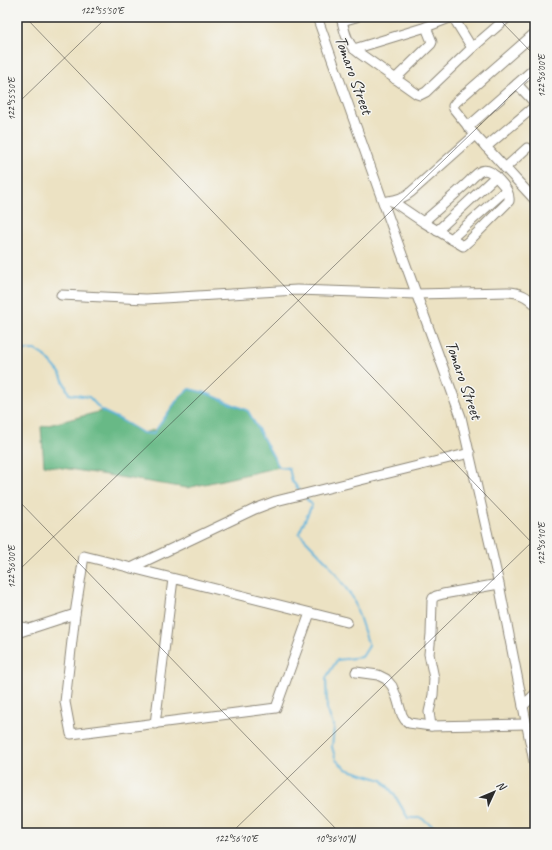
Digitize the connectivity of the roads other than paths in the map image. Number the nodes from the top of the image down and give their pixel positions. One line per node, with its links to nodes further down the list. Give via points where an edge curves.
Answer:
1 (317, 17): 22 (street, Tomaro Street)
2 (356, 17): 5 (street)
3 (452, 17): 6 (street); 8 (street)
4 (508, 17): 8 (street)
5 (341, 19): 9 (street, via 348,41)
6 (426, 27): 9 (street); 11 (street, via 431,44)
7 (535, 33): 14 (street, via 453,106)
8 (472, 48): 11 (street, via 423,94 417,94)
9 (354, 49): 11 (street)
10 (535, 68): 12 (street)
11 (395, 79)
12 (517, 84): 13 (street); 14 (street)
13 (535, 104): 16 (street)
14 (468, 127): 15 (street)
15 (475, 135): 16 (street); 22 (street, via 404,198)
16 (486, 148): 18 (street)
17 (527, 148): 18 (street)
18 (505, 168): 21 (street)
19 (496, 176): 20 (street); 23 (street, via 490,171 480,171); 24 (street)
20 (506, 190): 25 (street); 25 (street, via 509,201 472,239 463,246)
21 (535, 200)
22 (387, 201): 23 (street); 26 (street, Tomaro Street)
23 (423, 222): 24 (street)
24 (437, 230): 25 (street)
25 (451, 239)
26 (416, 294): 27 (street, via 297,290 146,299); 28 (street, via 513,292 522,294); 29 (street, Tomaro Street, via 461,417)
27 (61, 295)
28 (535, 304)
29 (470, 453): 30 (street, via 276,501); 32 (street, Tomaro Street)
30 (131, 568): 31 (street); 34 (street, via 84,556)
31 (173, 579): 33 (street); 42 (street)
32 (499, 584): 41 (street, Tomaro Street); 44 (street, via 456,591 433,598 429,654 434,678 429,712)
33 (310, 613): 35 (street); 42 (street, via 276,708)
34 (75, 614): 37 (street); 42 (street, via 65,702 71,734)
35 (346, 622)
36 (17, 626): 37 (street)
37 (31, 629): 38 (street)
38 (17, 633)
39 (356, 672): 44 (street, via 378,675 386,679 392,686 405,720 409,723)
40 (535, 694): 41 (street)
41 (523, 706): 43 (street, Tomaro Street)
42 (155, 724)
43 (526, 724): 44 (street); 45 (street, Tomaro Street)
44 (431, 726)
45 (535, 767)

